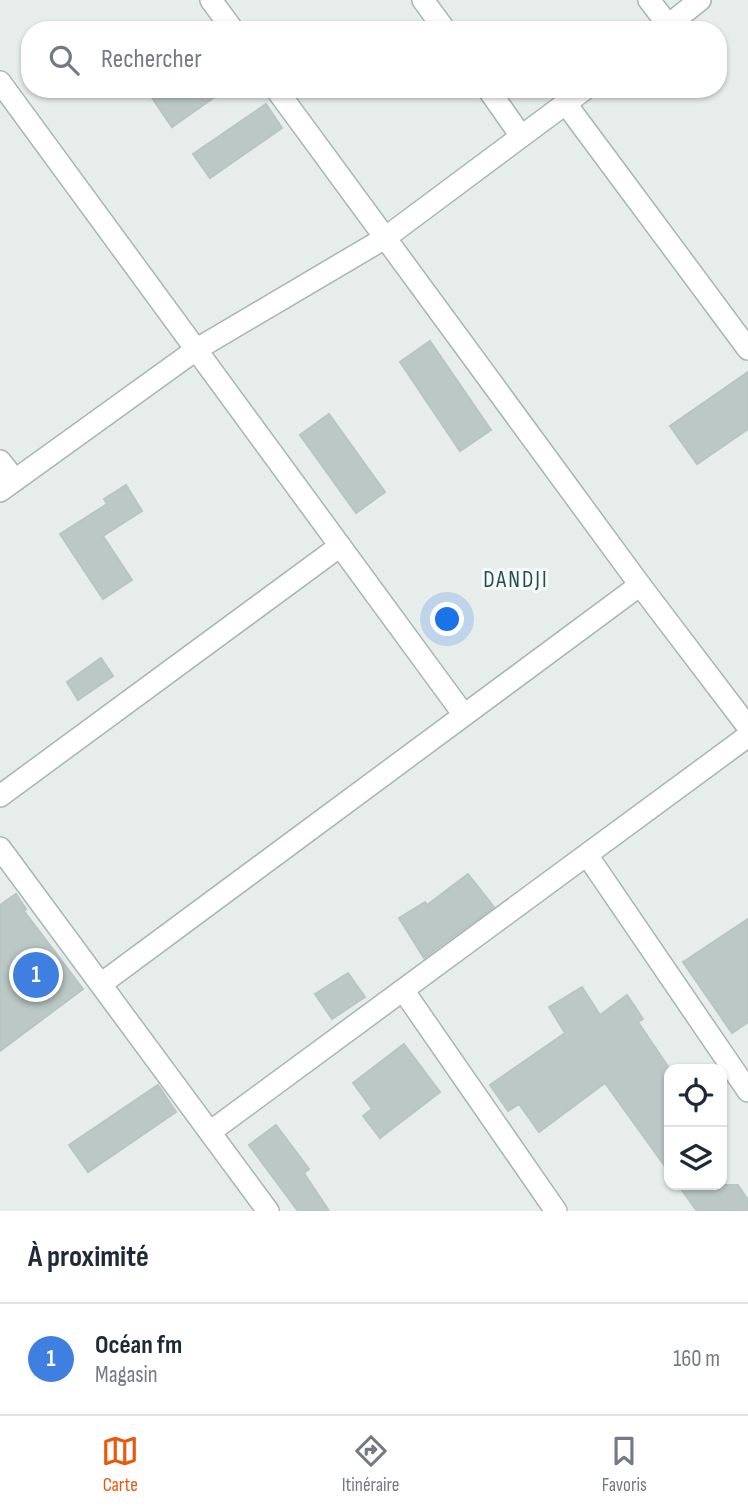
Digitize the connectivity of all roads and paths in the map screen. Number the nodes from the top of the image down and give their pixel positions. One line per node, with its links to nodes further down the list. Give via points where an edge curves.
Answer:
1 (211, 0): 5 (street)
2 (423, 0): 6 (street)
3 (649, 0): 7 (street)
4 (700, 0): 8 (street)
5 (226, 21)
6 (438, 21)
7 (661, 21)
8 (673, 21)
9 (0, 82): 16 (street)
10 (283, 98): 15 (street)
11 (494, 98): 14 (street)
12 (574, 98): 13 (street)
13 (566, 104): 14 (street); 17 (street)
14 (521, 136): 15 (street)
15 (385, 238): 16 (street); 21 (street)
16 (197, 349): 19 (street); 20 (street)
17 (748, 349)
18 (0, 461): 19 (street)
19 (7, 486)
20 (340, 546): 22 (street); 25 (street)
21 (640, 585): 22 (street); 23 (street)
22 (464, 715): 28 (street)
23 (748, 727)
24 (748, 736): 27 (street)
25 (0, 796)
26 (0, 848): 28 (street)
27 (587, 855): 29 (street); 30 (street)
28 (100, 984): 31 (street)
29 (403, 990): 31 (street); 33 (street)
30 (748, 1091)
31 (210, 1132): 32 (street)
32 (268, 1211)
33 (556, 1211)

